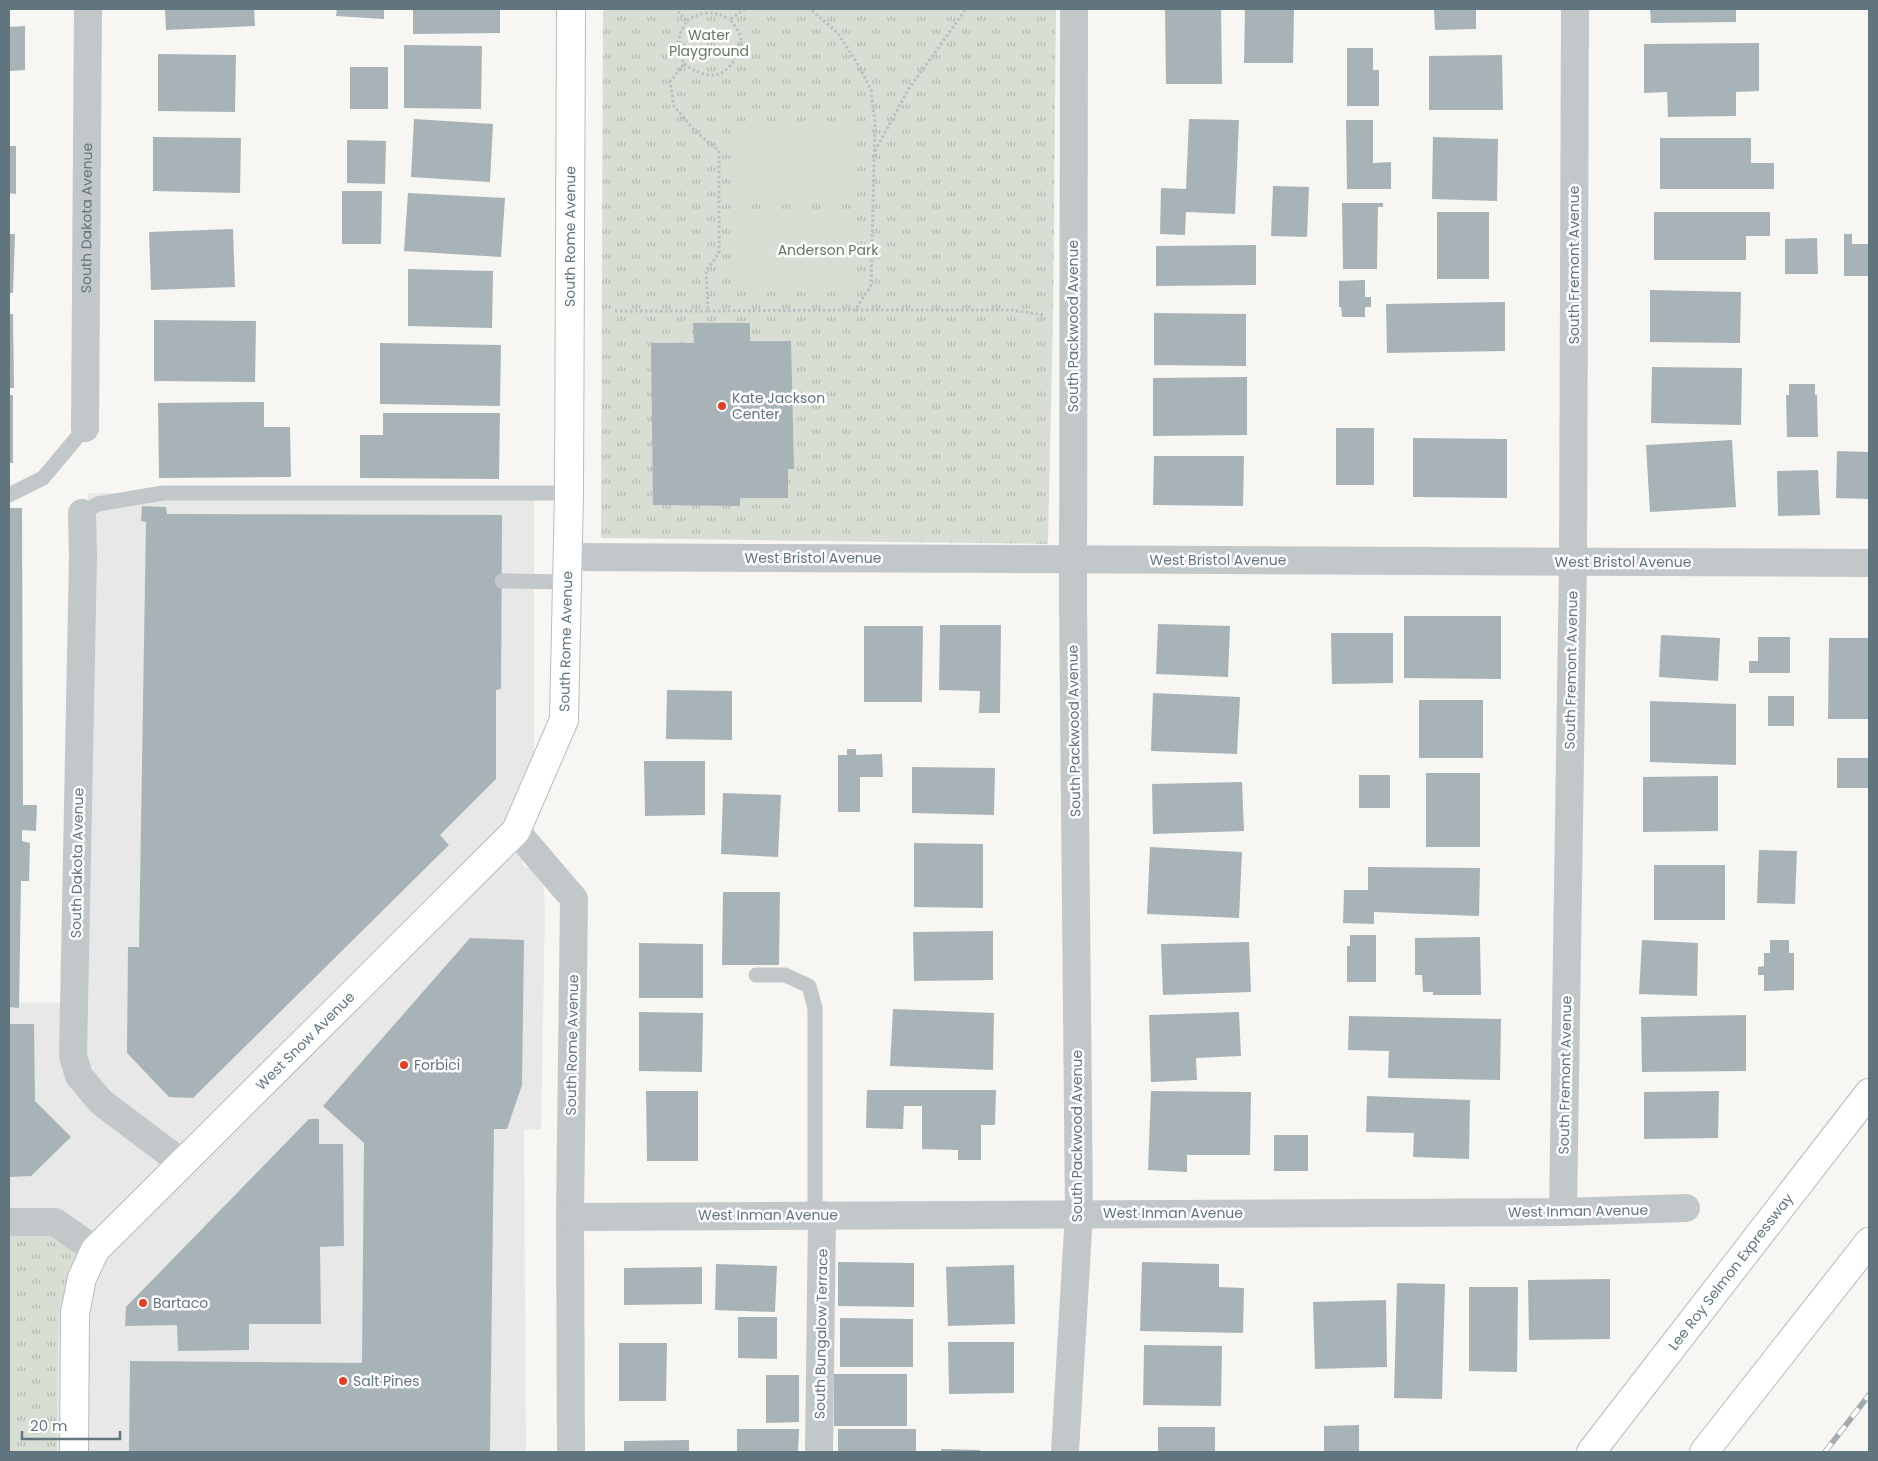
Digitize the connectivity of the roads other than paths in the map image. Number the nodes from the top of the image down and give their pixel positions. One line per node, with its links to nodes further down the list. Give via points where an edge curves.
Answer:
1 (88, 9): 5 (street, South Dakota Avenue)
2 (571, 9): 6 (main road, South Rome Avenue)
3 (1074, 9): 9 (street, South Packwood Avenue)
4 (1575, 9): 10 (street, South Fremont Avenue)
5 (85, 428): 7 (lane, via 43,478)
6 (569, 493): 8 (lane, via 163,493 98,504); 12 (main road, South Rome Avenue)
7 (9, 495)
8 (82, 513): 17 (street, South Dakota Avenue, via 72,1056 79,1076 101,1102)
9 (1073, 560): 10 (street, West Bristol Avenue); 12 (street, West Bristol Avenue); 20 (street, South Packwood Avenue)
10 (1573, 562): 11 (street, West Bristol Avenue); 19 (street, South Fremont Avenue)
11 (1869, 563)
12 (567, 570): 13 (lane); 14 (main road, South Rome Avenue, via 564,720)
13 (502, 581)
14 (516, 831): 17 (main road, West Snow Avenue); 22 (street, South Rome Avenue, via 574,898)
15 (756, 975): 21 (lane, via 785,976 808,986 815,1008)
16 (1869, 1094): 30 (main road, Lee Roy Selmon Expressway)
17 (182, 1163): 25 (main road, West Snow Avenue)
18 (1686, 1208): 19 (street, West Inman Avenue)
19 (1563, 1212): 20 (street, West Inman Avenue)
20 (1079, 1213): 21 (street, West Inman Avenue); 29 (street, South Packwood Avenue)
21 (819, 1215): 22 (street, West Inman Avenue); 28 (street, South Bungalow Terrace)
22 (570, 1216): 27 (street, South Rome Avenue)
23 (9, 1222): 25 (street, via 55,1222)
24 (1869, 1242): 31 (main road)
25 (94, 1250): 26 (main road, via 82,1278 75,1313)
26 (74, 1452)
27 (571, 1452)
28 (819, 1452)
29 (1065, 1452)
30 (1592, 1452)
31 (1704, 1452)

